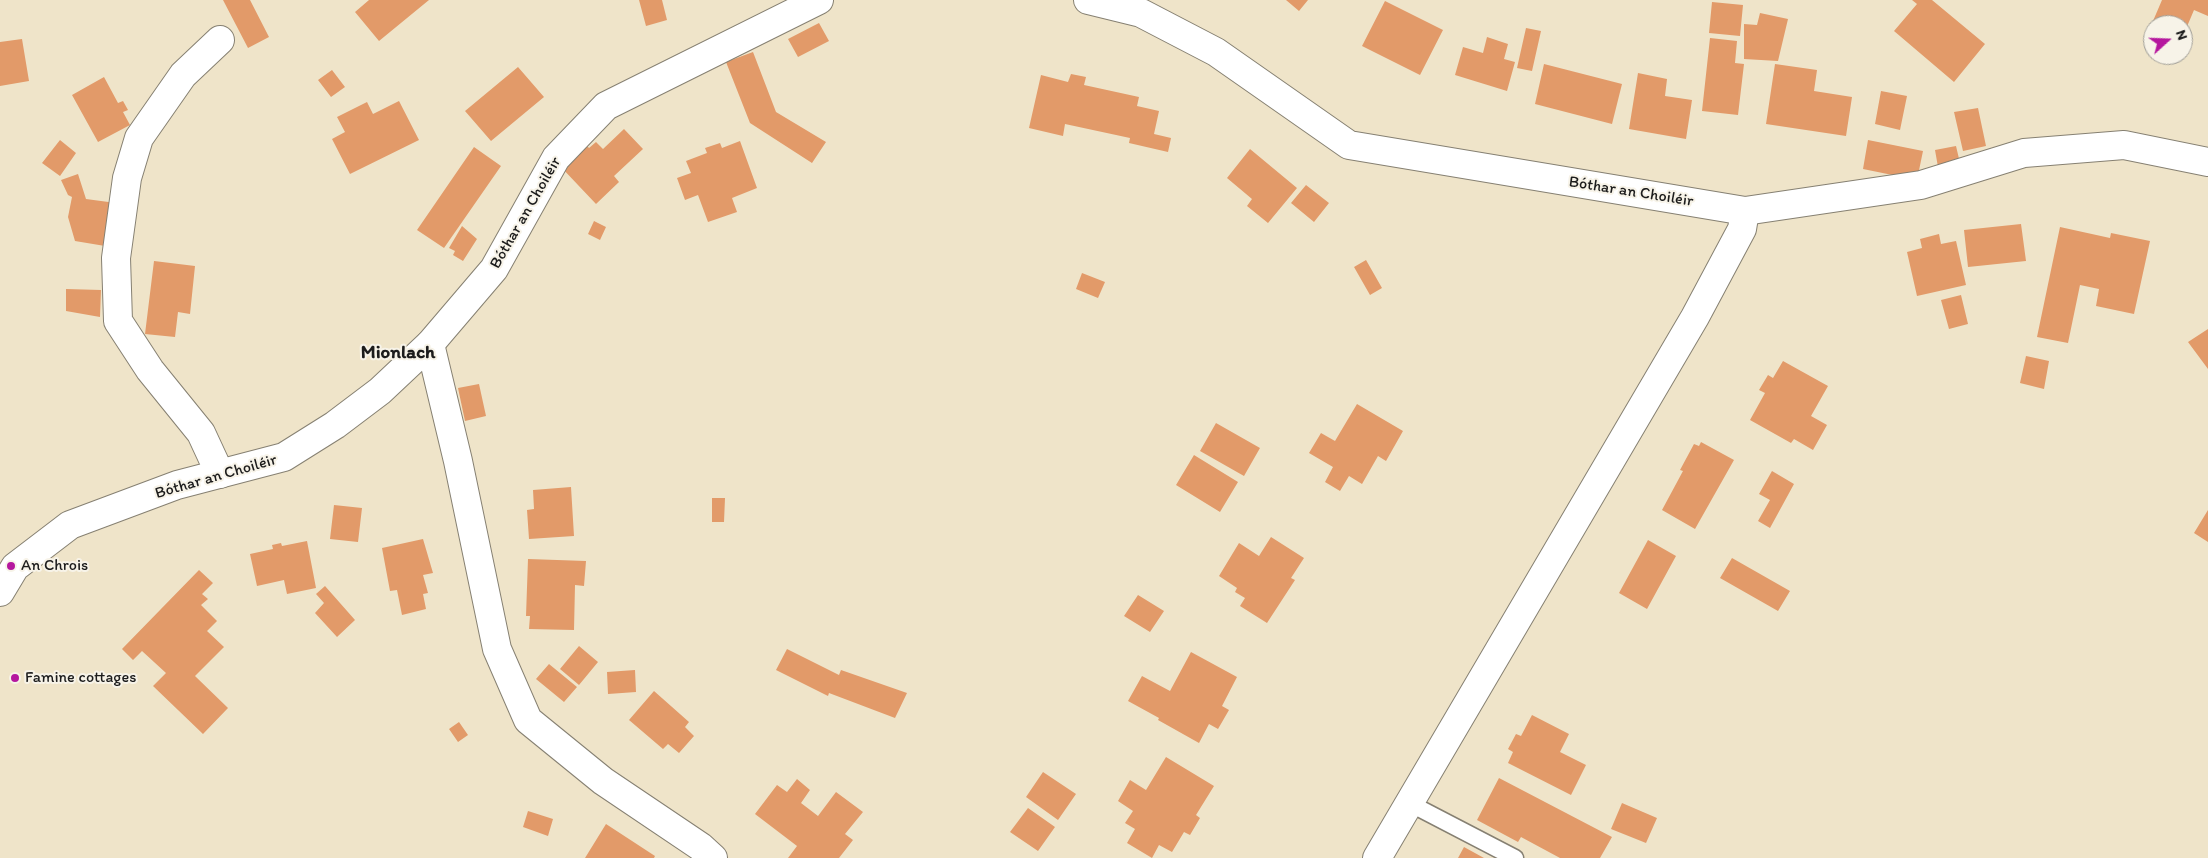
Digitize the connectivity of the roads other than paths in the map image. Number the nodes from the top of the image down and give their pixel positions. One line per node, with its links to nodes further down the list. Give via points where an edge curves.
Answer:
1 (819, 0): 6 (street, Bóthar an Choiléir, via 606,106 556,158 494,269)
2 (1088, 0): 5 (street, Bóthar an Choiléir, via 1141,13 1216,52 1349,145)
3 (220, 40): 7 (street, via 183,75 139,138 127,178 116,258 118,321 150,370 201,434)
4 (2208, 162): 5 (street, Bóthar an Choiléir, via 2124,145 2024,153 1921,185)
5 (1745, 211): 9 (street, via 1742,229 1695,317)
6 (430, 344): 7 (street, Bóthar an Choiléir, via 380,391 335,425 284,457); 10 (street, via 497,649 528,720 603,781)
7 (220, 474): 8 (street, Bóthar an Choiléir, via 177,485 70,525 15,567)
8 (0, 592)
9 (1409, 803): 11 (street); 12 (lane)
10 (713, 858)
11 (1377, 858)
12 (1515, 858)

